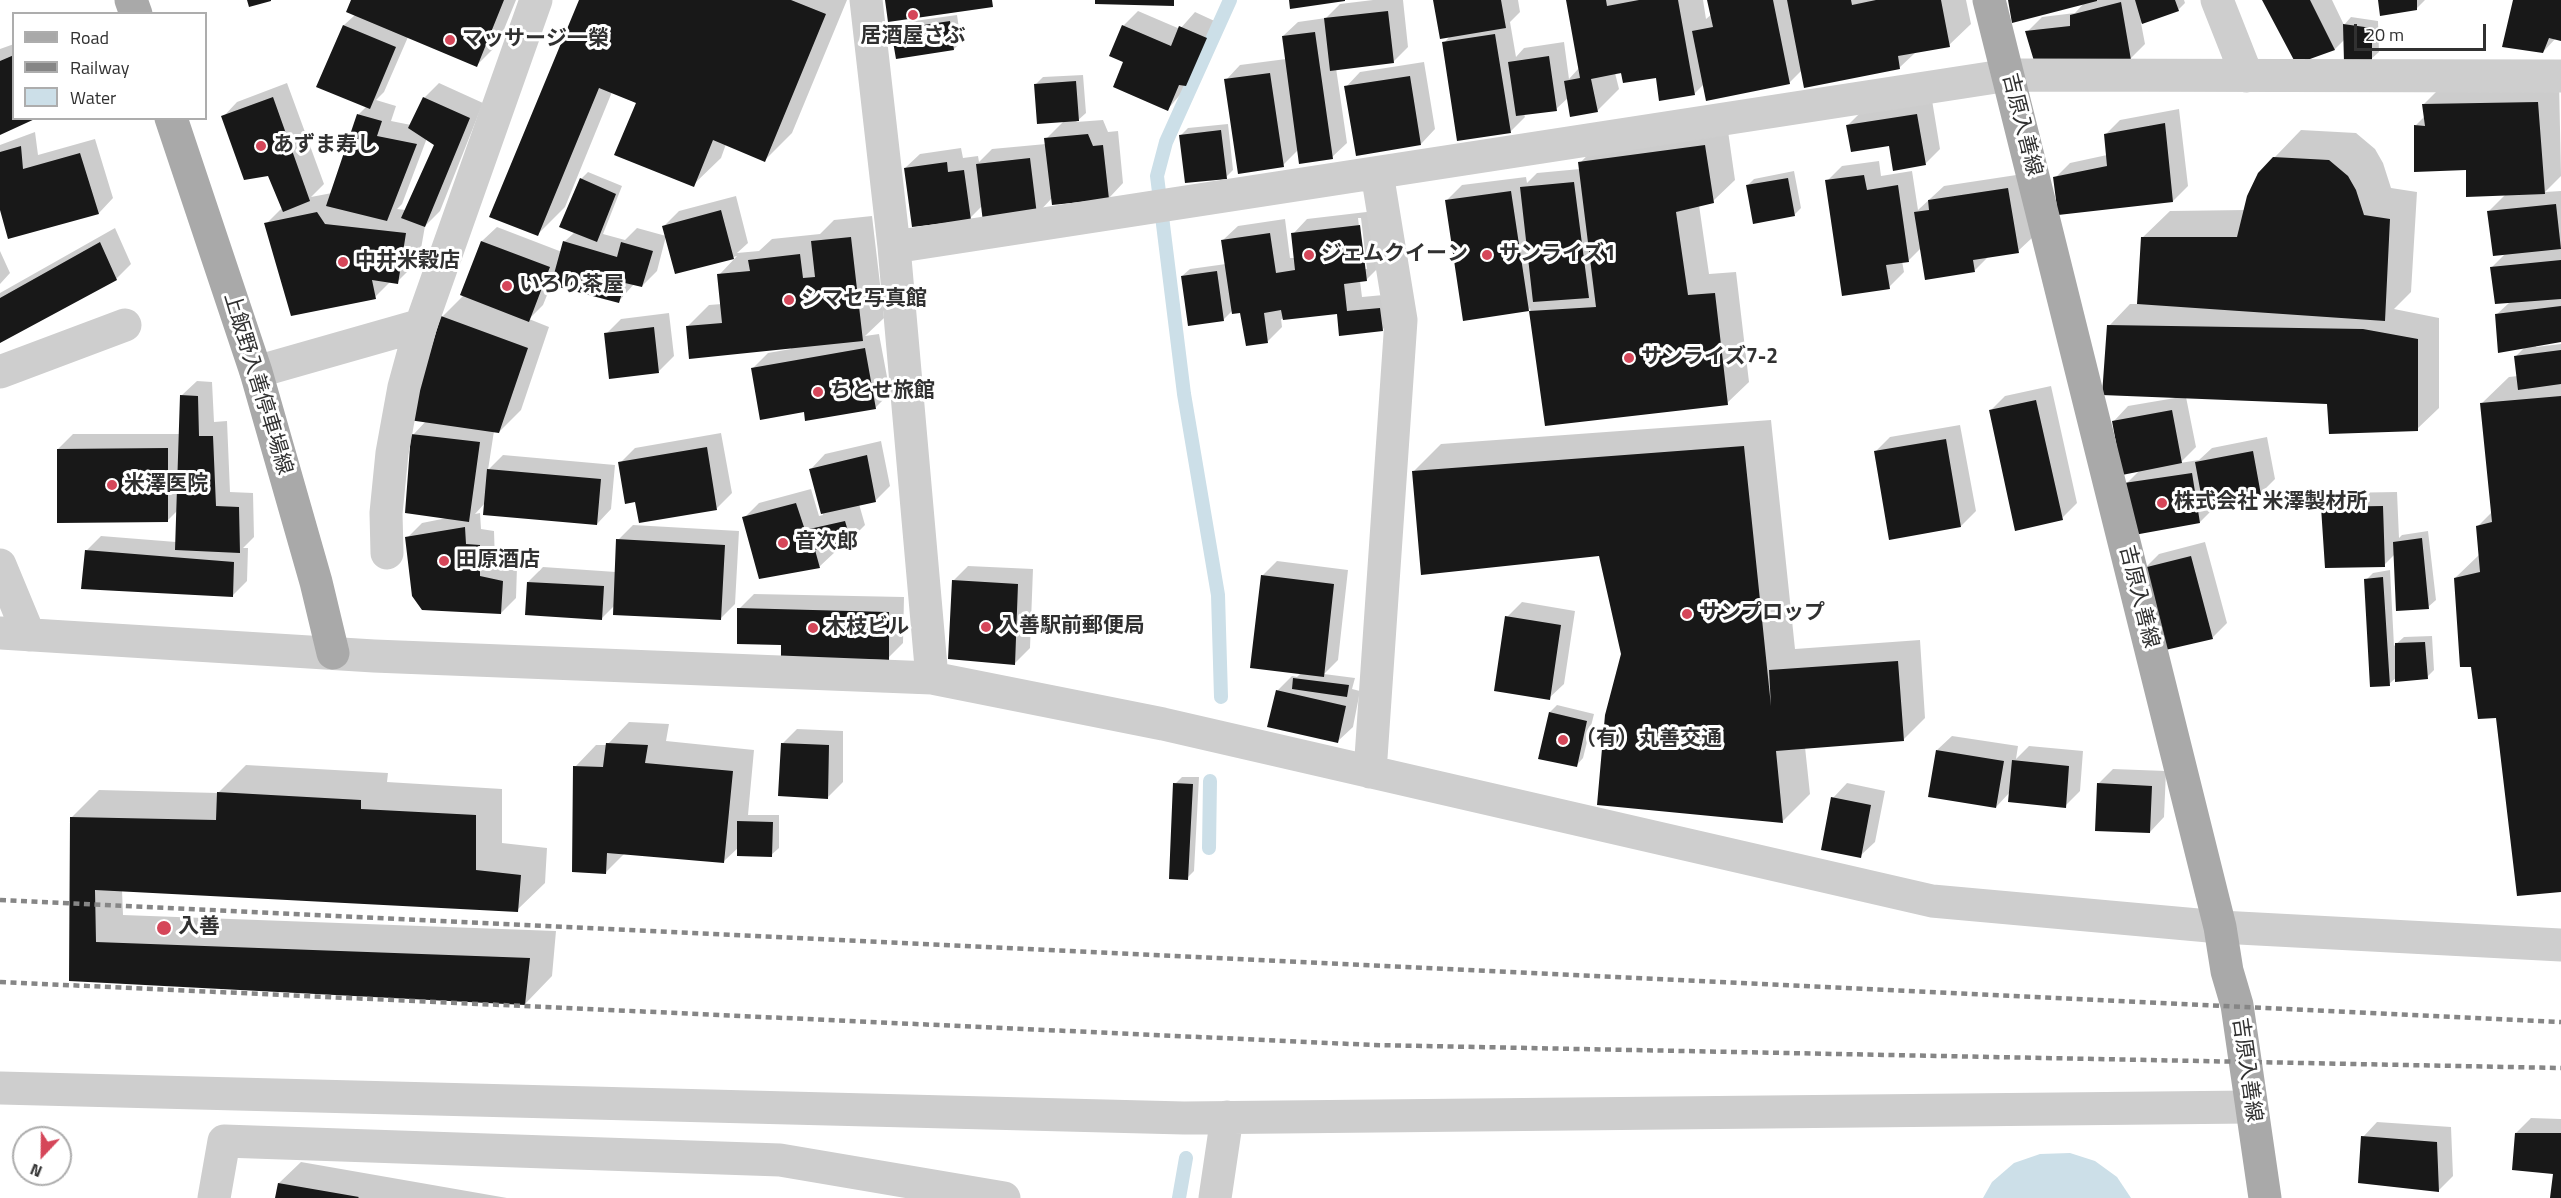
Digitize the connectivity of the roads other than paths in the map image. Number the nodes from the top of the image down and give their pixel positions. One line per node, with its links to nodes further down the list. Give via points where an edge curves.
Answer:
1 (536, 0): 12 (street)
2 (866, 0): 10 (street)
3 (1989, 0): 5 (main road, 吉原入善線)
4 (2217, 0): 6 (street)
5 (2009, 75): 6 (street); 9 (street); 21 (main road, 吉原入善線)
6 (2247, 76): 7 (street)
7 (2561, 76)
8 (172, 120): 14 (main road, 上飯野入善停車場線)
9 (1377, 173): 10 (street); 20 (street, via 1401,320)
10 (894, 247): 19 (street)
11 (125, 325): 13 (street)
12 (421, 325): 14 (street); 15 (street, via 392,453)
13 (0, 372)
14 (256, 372): 18 (main road, 上飯野入善停車場線)
15 (387, 553)
16 (0, 565): 17 (street)
17 (14, 634): 18 (street)
18 (333, 653): 19 (street)
19 (932, 678): 20 (street, via 1163,724)
20 (1370, 772): 21 (street, via 1932,901)
21 (2220, 927): 22 (street); 24 (main road, 吉原入善線, via 2237,1005)
22 (2561, 945)
23 (0, 1088): 25 (street)
24 (2251, 1107): 25 (street); 29 (main road, 吉原入善線)
25 (1227, 1117): 28 (street)
26 (214, 1198): 27 (street, via 224,1141 780,1160)
27 (1004, 1198)
28 (1215, 1198)
29 (2265, 1198)

